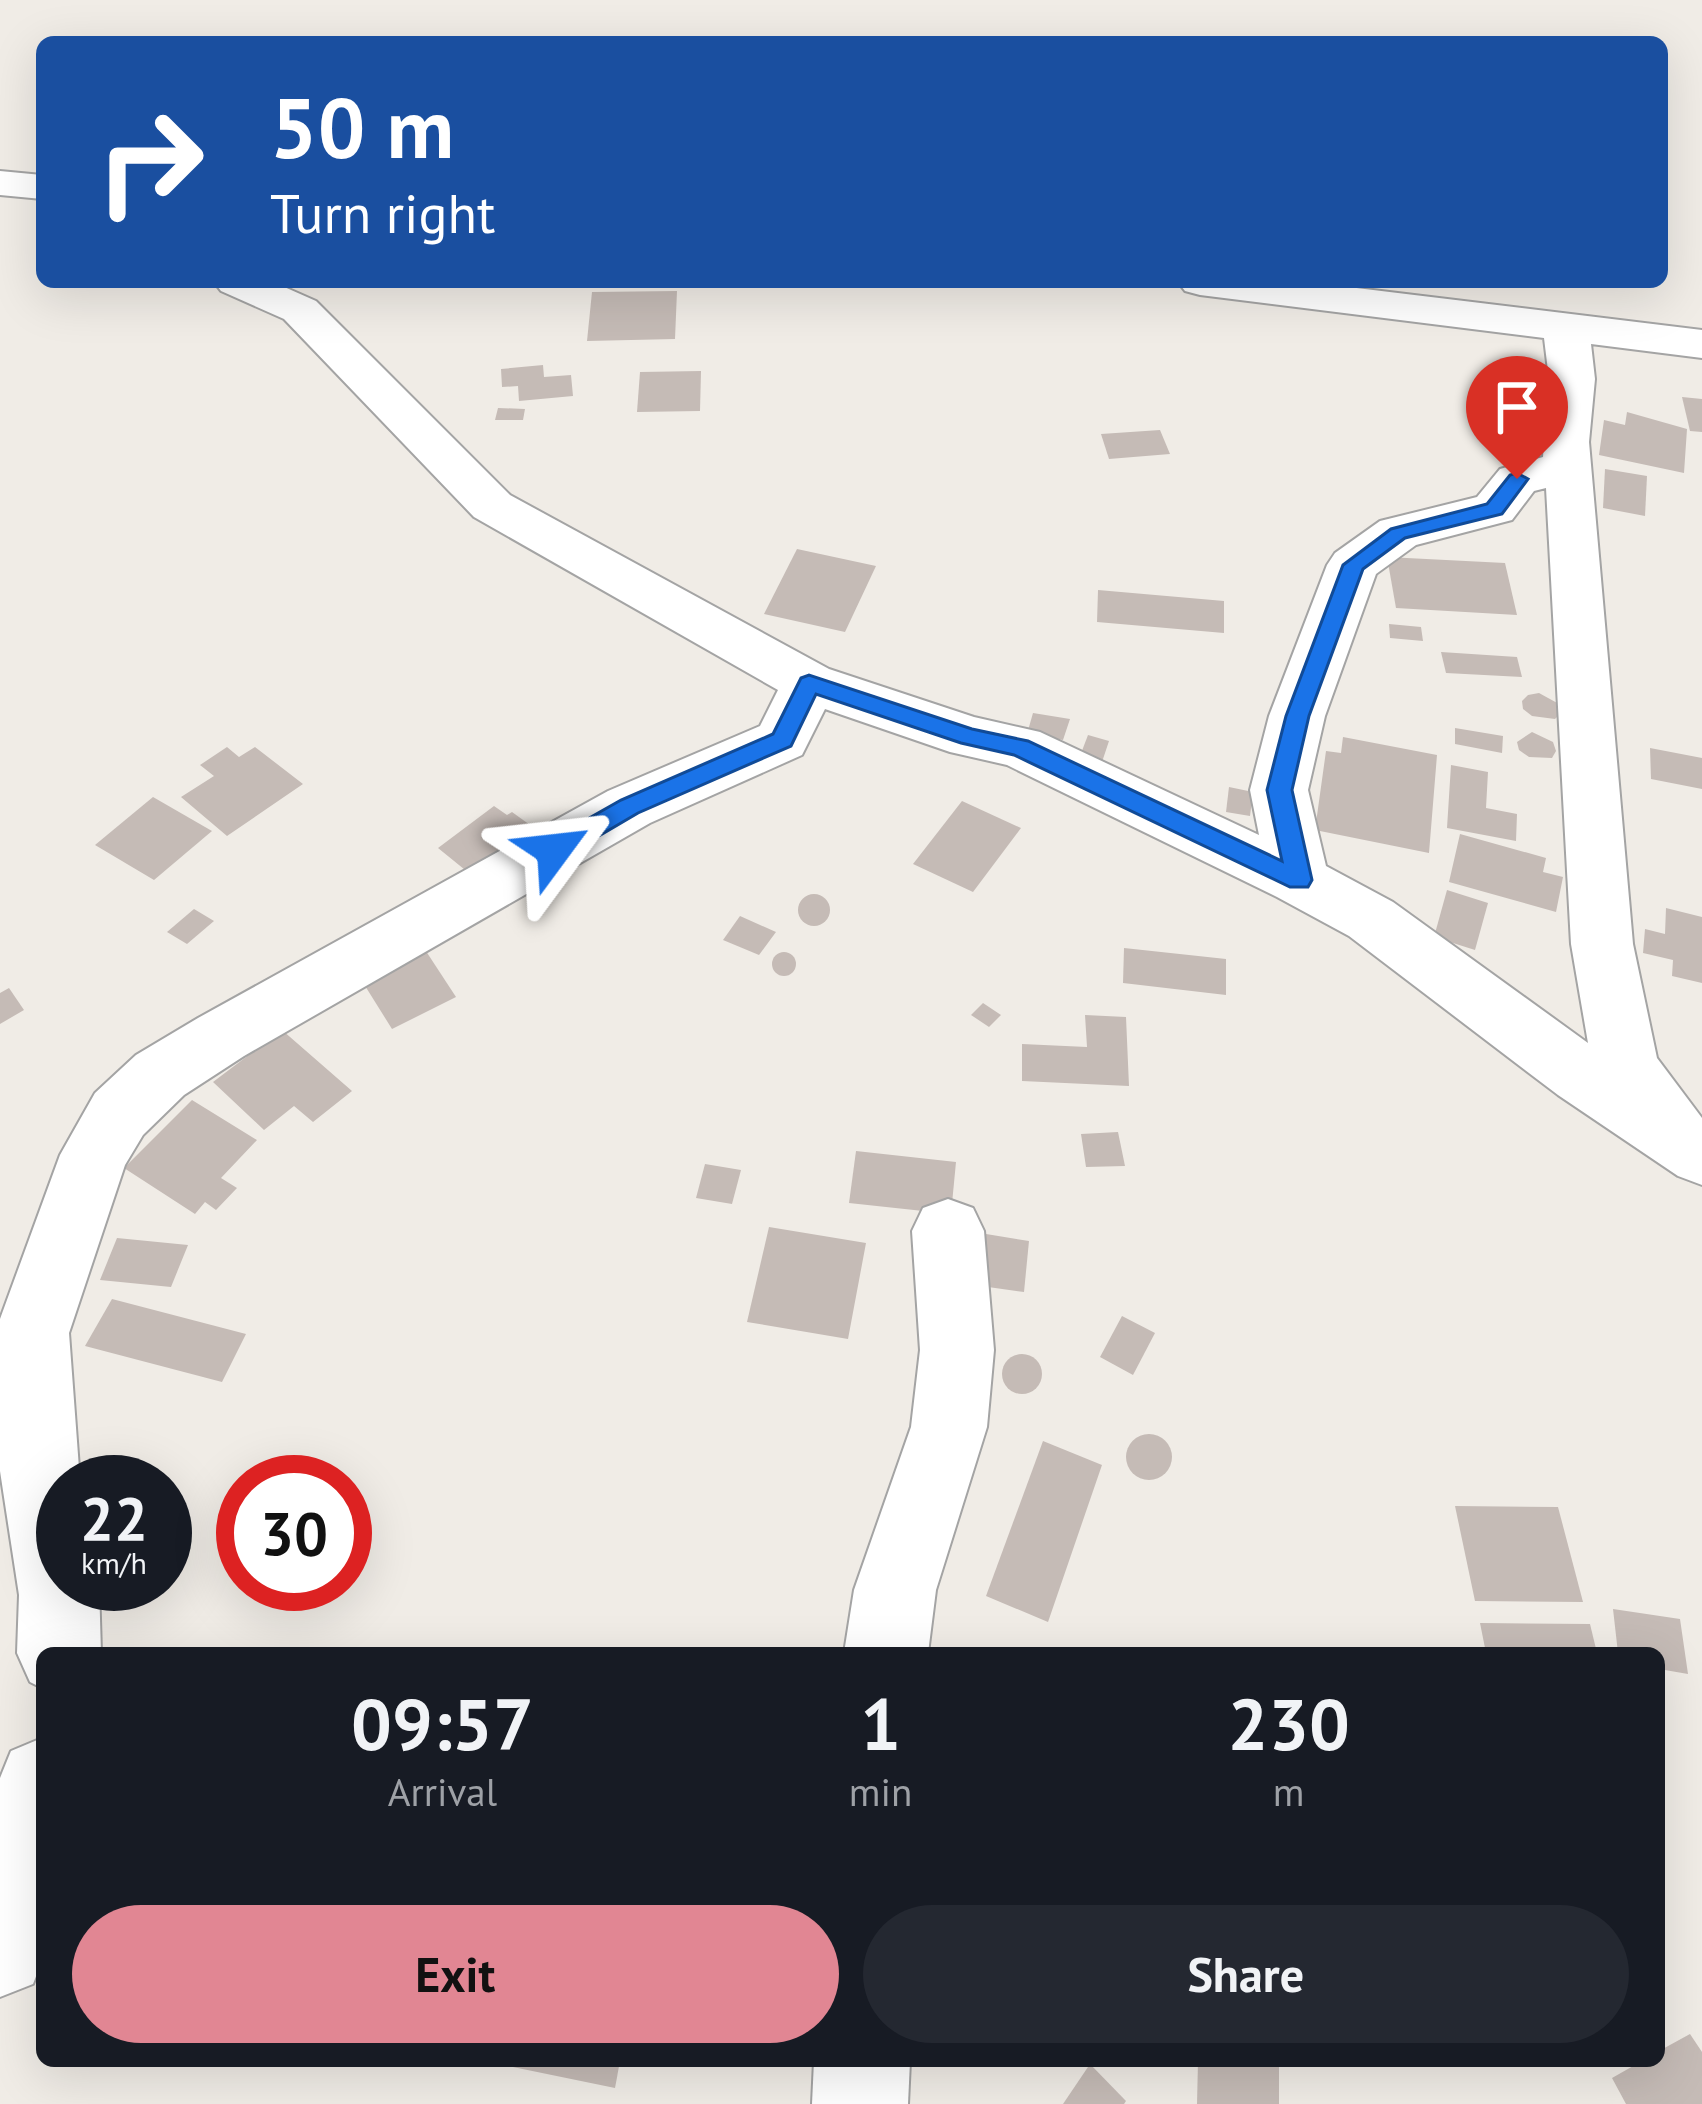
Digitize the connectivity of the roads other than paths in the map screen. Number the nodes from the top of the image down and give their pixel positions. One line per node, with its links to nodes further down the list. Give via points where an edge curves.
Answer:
1 (0, 183): 2 (street)
2 (36, 186)
3 (250, 288): 8 (street, via 300,310 492,506)
4 (1247, 288): 5 (street)
5 (1566, 329): 6 (street); 7 (street)
6 (1702, 344)
7 (1569, 465): 9 (street, via 1517,479 1494,509 1398,533 1353,565 1297,716 1280,790); 10 (street, via 1602,944 1626,1066)
8 (809, 683): 9 (street, via 1020,747); 12 (street, via 782,740 629,807 220,1037 119,1114 94,1155 32,1334)
9 (1299, 880): 10 (street, via 1371,919)
10 (1688, 1146)
11 (948, 1231): 13 (street, via 957,1350 949,1427 895,1590)
12 (59, 1647)
13 (887, 1647)
14 (36, 1805): 15 (street)
15 (0, 1951)
16 (862, 2067): 17 (street)
17 (860, 2104)

